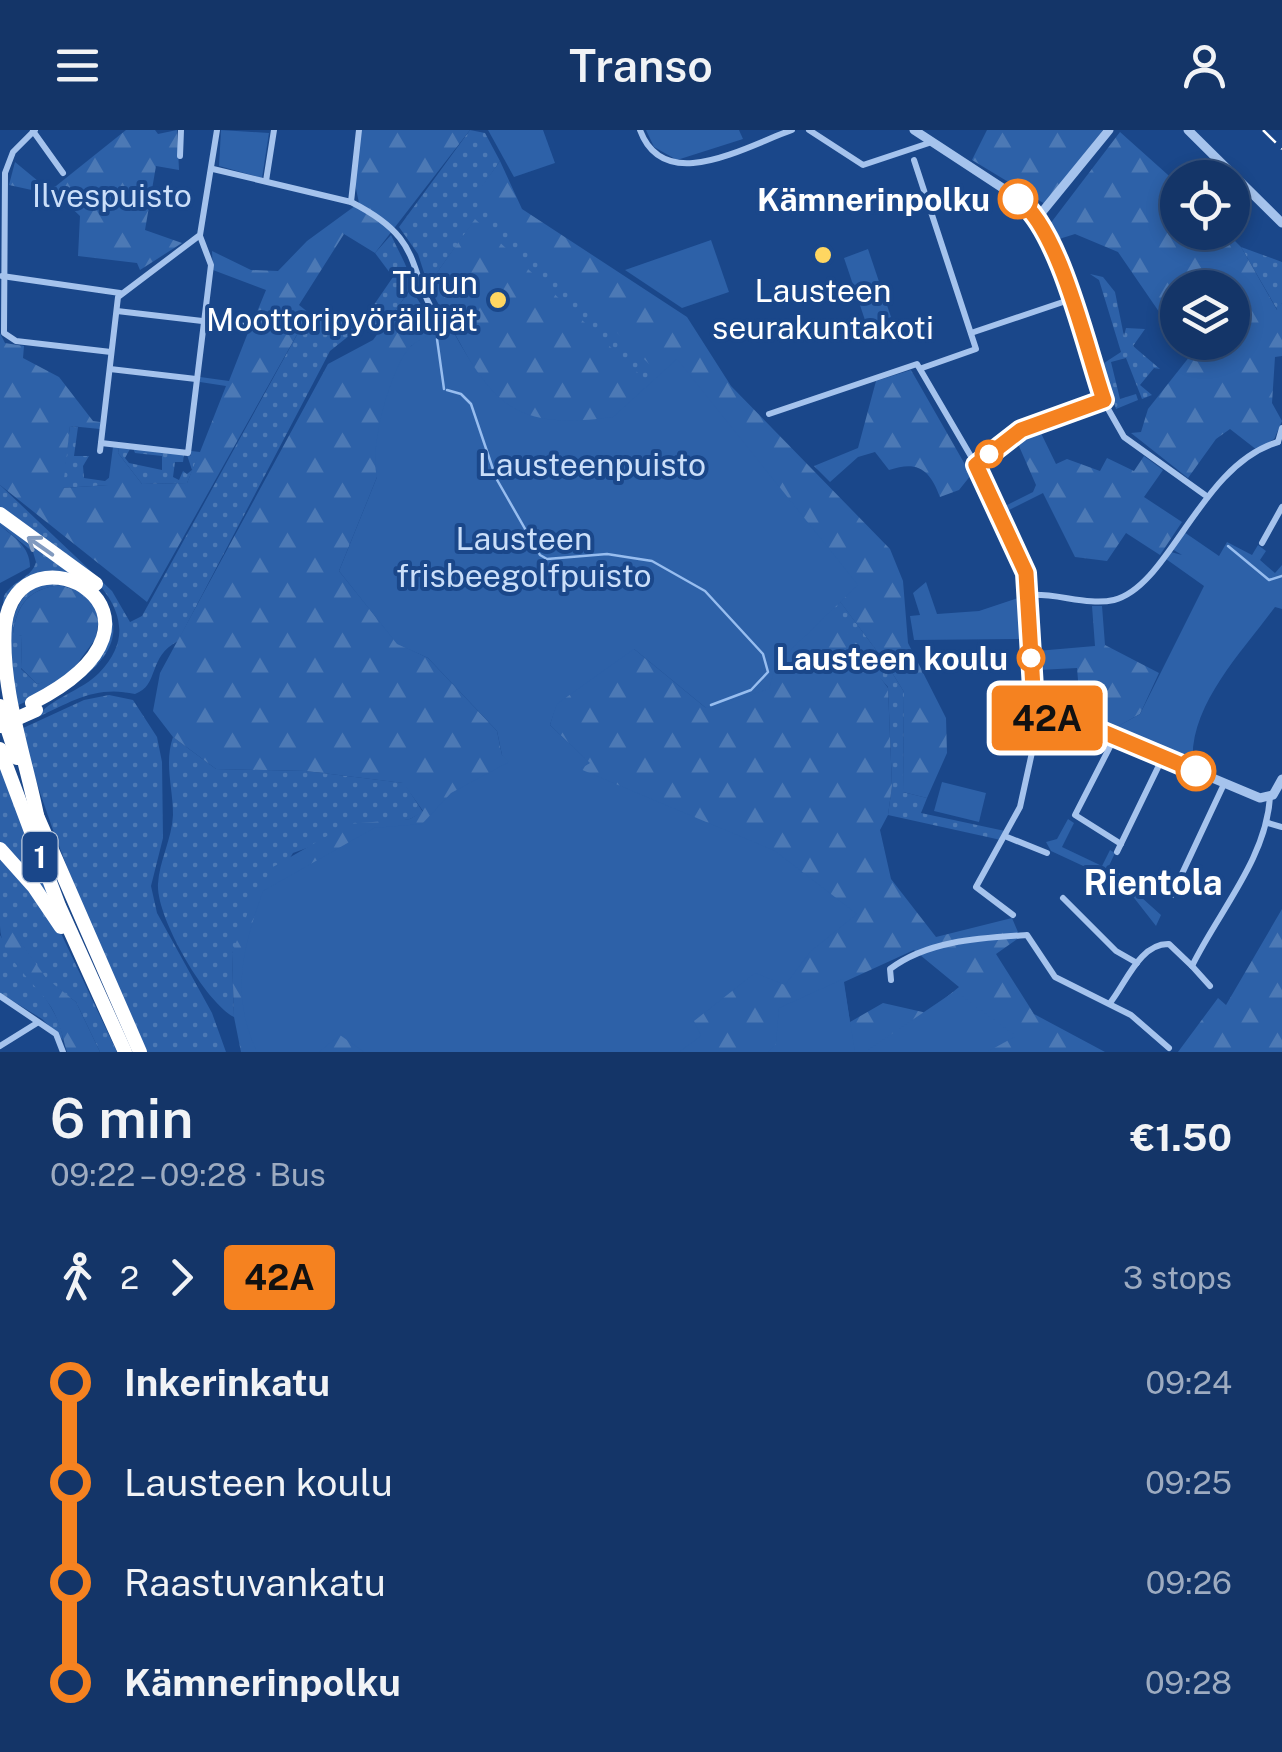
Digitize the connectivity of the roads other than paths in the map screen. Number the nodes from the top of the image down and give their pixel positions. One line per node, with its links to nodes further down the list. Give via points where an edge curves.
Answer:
1 (34, 130): 16 (street); 22 (street, via 6,166)
2 (181, 130): 13 (street)
3 (217, 130): 15 (street)
4 (358, 130): 18 (street)
5 (640, 130): 6 (street, via 655,156 681,166)
6 (792, 130)
7 (810, 130): 12 (street, via 864,165)
8 (914, 130): 12 (street)
9 (1109, 130): 19 (street)
10 (1188, 130): 20 (street)
11 (274, 132): 17 (street)
12 (932, 142): 19 (street)
13 (180, 156)
14 (914, 160): 29 (street)
15 (213, 169): 17 (street); 21 (street)
16 (63, 173)
17 (266, 181): 18 (street)
18 (351, 202): 28 (street, via 400,234 426,302)
19 (1038, 217): 24 (street)
20 (1282, 224)
21 (200, 235): 23 (street); 26 (street, via 212,260)
22 (2, 276): 23 (street); 30 (street, via 7,337)
23 (120, 293): 25 (street)
24 (1070, 300): 29 (street); 34 (street)
25 (116, 311): 26 (street); 30 (street)
26 (204, 321): 27 (street); 33 (street)
27 (244, 326)
28 (446, 331)
29 (971, 333): 31 (street, via 976,349)
30 (112, 352): 32 (street)
31 (920, 367): 35 (street); 38 (street)
32 (110, 369): 33 (street); 33 (street, via 101,447 188,453)
33 (196, 379)
34 (1104, 400): 38 (street, via 1021,430); 39 (street, via 1124,437)
35 (769, 414)
36 (1282, 428): 37 (street)
37 (1280, 443): 39 (street)
38 (976, 465): 43 (street, via 1022,560)
39 (1205, 495): 43 (street, via 1148,577 1127,595 1104,601)
40 (1282, 506): 42 (street)
41 (0, 514): 45 (highway, one-way to 41, via 76,688 100,667 114,639 114,614 95,583)
42 (1262, 543)
43 (1030, 595): 47 (street, via 1032,692)
44 (0, 706): 55 (highway, 1)
45 (34, 706): 46 (highway); 48 (highway, bridge); 55 (highway, via 82,673 104,639 98,600 69,578 26,586 4,627 8,684)
46 (0, 716)
47 (1040, 716): 49 (street); 58 (street, via 1030,776)
48 (0, 726)
49 (1115, 737): 51 (street); 59 (street, via 1075,815)
50 (0, 748): 67 (highway, 1)
51 (1163, 758): 53 (street); 59 (street)
52 (1282, 779): 54 (street)
53 (1224, 784): 54 (street); 63 (street)
54 (1270, 797): 56 (street)
55 (38, 820): 78 (highway, 1)
56 (1268, 823): 57 (street); 68 (street)
57 (1282, 826)
58 (1007, 837): 62 (street); 65 (street, via 976,887)
59 (1122, 844): 61 (street)
60 (0, 849): 67 (highway, via 34,887)
61 (1117, 852)
62 (1047, 853)
63 (1172, 895)
64 (1064, 898): 66 (street, via 1116,951)
65 (1013, 915)
66 (1137, 963): 68 (street, via 1165,943); 72 (street)
67 (84, 964): 77 (highway, 1)
68 (1192, 966): 70 (street)
69 (892, 980): 72 (street, via 890,969 914,953 1025,931 1055,977)
70 (1210, 986)
71 (0, 996): 73 (street)
72 (1110, 1003): 75 (street)
73 (38, 1023): 74 (street); 76 (street, via 56,1034)
74 (0, 1046)
75 (1169, 1048)
76 (62, 1052)
77 (125, 1052)
78 (140, 1052)

